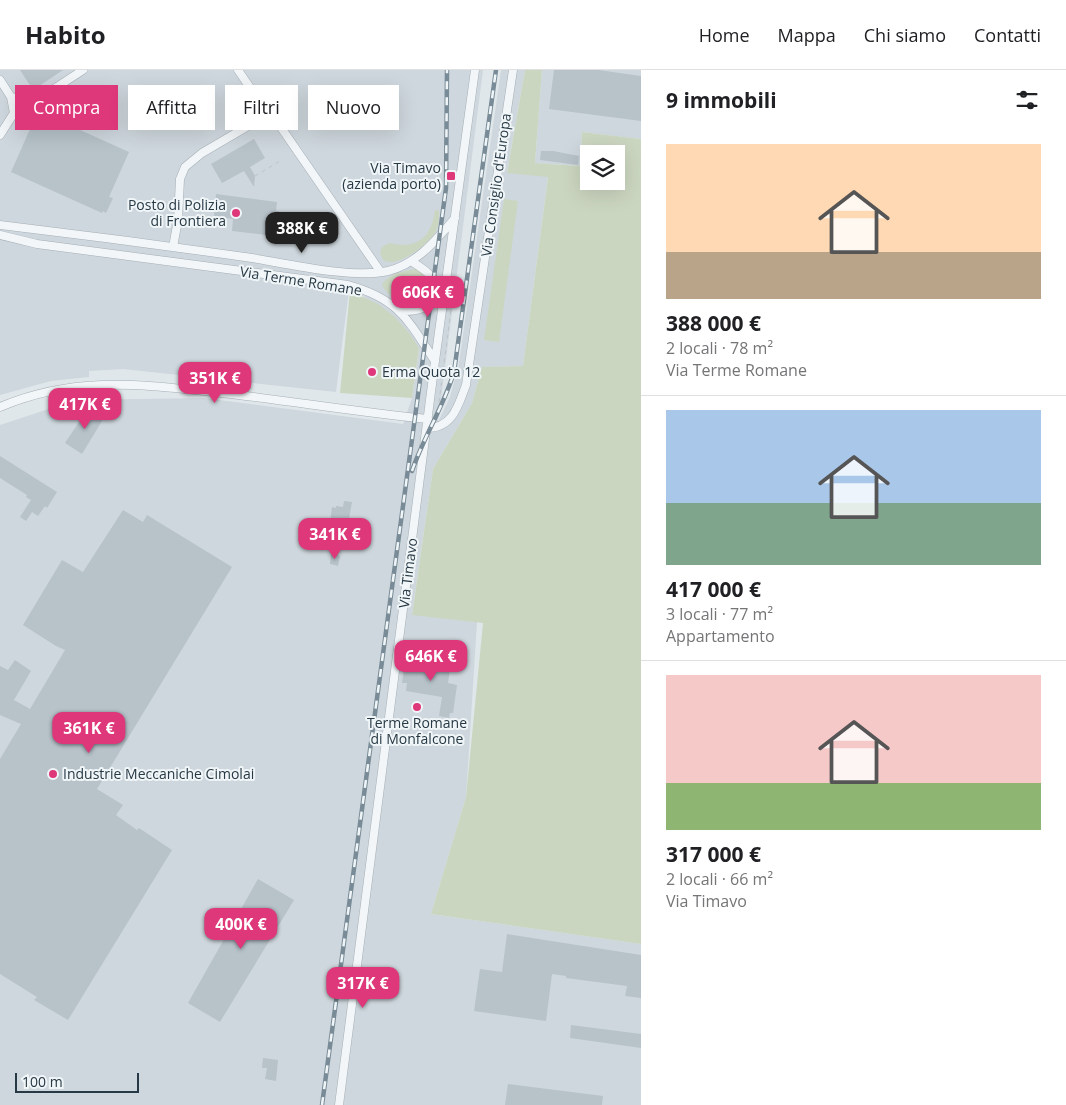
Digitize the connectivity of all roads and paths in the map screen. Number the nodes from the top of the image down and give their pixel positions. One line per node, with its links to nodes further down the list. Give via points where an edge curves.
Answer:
1 (83, 70): 7 (street, via 40,98 25,101)
2 (238, 70): 6 (street)
3 (475, 70): 11 (street, Via Timavo)
4 (513, 70): 22 (street, Via Consiglio d'Europa, via 466,385 449,421 436,428)
5 (0, 80): 7 (street)
6 (248, 85)
7 (11, 97): 8 (street, via 14,113)
8 (0, 135)
9 (280, 161): 10 (path)
10 (255, 176)
11 (454, 218): 15 (street, Via Terme Romane, via 431,245); 17 (street, Via Timavo)
12 (0, 226): 14 (street, Via Terme Romane)
13 (0, 235): 18 (street, Via Terme Romane, via 37,244 348,285 381,296)
14 (174, 247): 16 (street, Via Terme Romane, via 328,270); 16 (street, Via Terme Romane, via 180,179 185,167 202,153 260,119 271,120 280,126)
15 (411, 261): 16 (street, Via Terme Romane); 17 (street, via 430,274)
16 (380, 271)
17 (444, 292): 18 (street, via 416,312); 19 (street, Via Timavo)
18 (400, 311): 19 (street, Via Terme Romane)
19 (435, 361): 21 (street, Via Timavo)
20 (0, 407): 21 (street, via 46,391 112,384 230,394)
21 (428, 419): 22 (street, Via Timavo)
22 (427, 428): 23 (street, Via Timavo)
23 (339, 1105)

